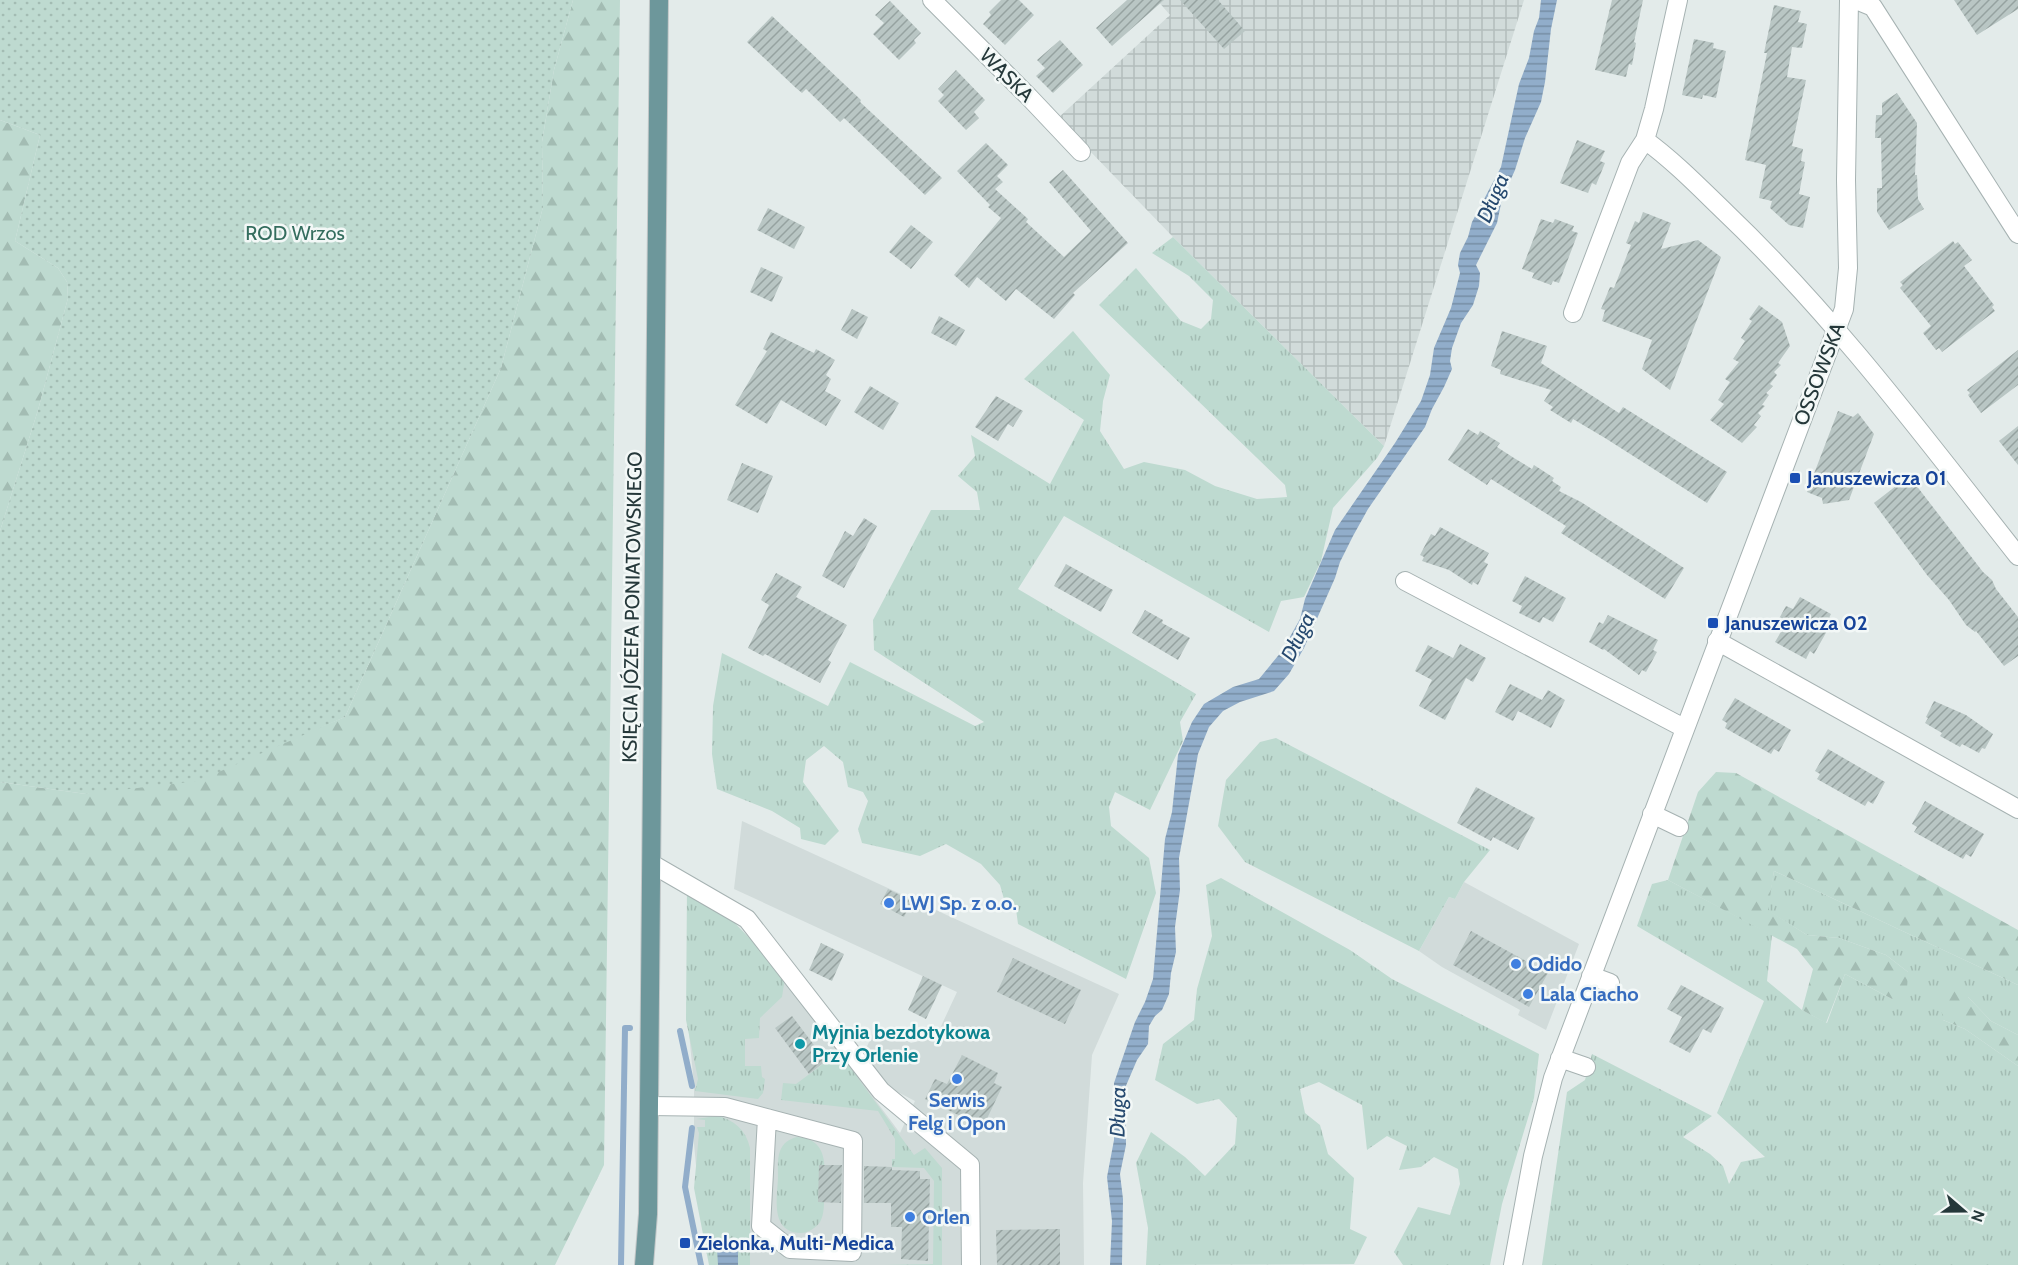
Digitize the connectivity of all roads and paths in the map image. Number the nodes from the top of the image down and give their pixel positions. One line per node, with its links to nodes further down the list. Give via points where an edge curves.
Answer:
1 (659, 0): 18 (main road, KSIĘCIA JÓZEFA PONIATOWSKIEGO)
2 (932, 0): 7 (street, WĄSKA)
3 (1678, 0): 6 (street)
4 (1849, 0): 10 (street, OSSOWSKA, via 1848,282)
5 (1857, 0): 8 (street, via 1874,7)
6 (1645, 140): 9 (street, via 1630,163); 10 (street, via 1749,236)
7 (1081, 152)
8 (2018, 234)
9 (1573, 313)
10 (1836, 330): 11 (street); 13 (street, OSSOWSKA)
11 (2018, 556)
12 (1405, 581): 14 (street)
13 (1717, 641): 14 (street, OSSOWSKA); 15 (street)
14 (1684, 728): 16 (street, OSSOWSKA)
15 (2018, 810)
16 (1652, 814): 17 (street); 19 (street, OSSOWSKA)
17 (1679, 827)
18 (652, 864): 23 (main road, KSIĘCIA JÓZEFA PONIATOWSKIEGO); 28 (street, via 747,919 880,1091 970,1165)
19 (1591, 976): 20 (street); 21 (street, OSSOWSKA)
20 (1610, 983)
21 (1560, 1058): 22 (street); 29 (street, OSSOWSKA, via 1537,1138)
22 (1586, 1067)
23 (649, 1106): 24 (street, via 725,1107); 25 (main road, KSIĘCIA JÓZEFA PONIATOWSKIEGO)
24 (766, 1118): 24 (street, via 761,1226 790,1249 852,1252 853,1141)
25 (648, 1214): 26 (main road, KSIĘCIA JÓZEFA PONIATOWSKIEGO); 27 (main road, KSIĘCIA JÓZEFA PONIATOWSKIEGO)
26 (644, 1265)
27 (656, 1265)
28 (971, 1265)
29 (1513, 1265)

